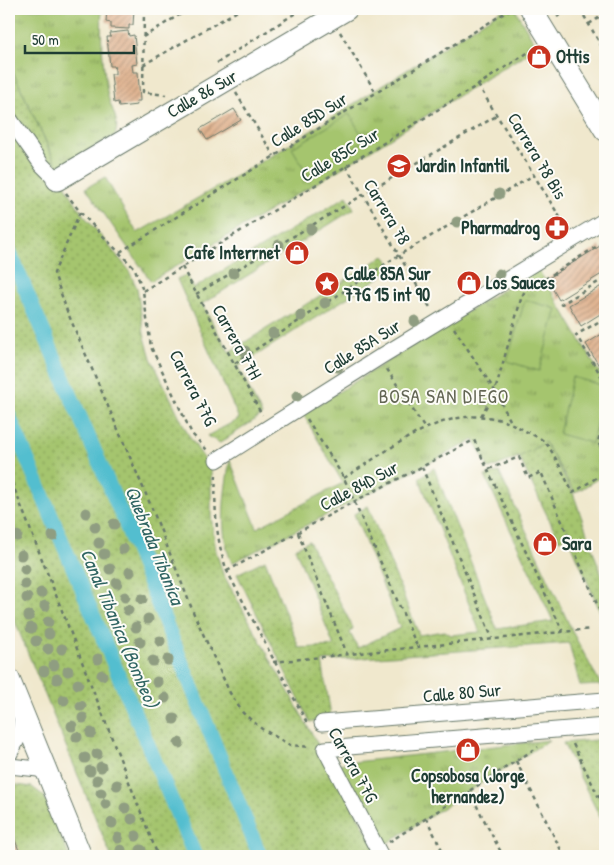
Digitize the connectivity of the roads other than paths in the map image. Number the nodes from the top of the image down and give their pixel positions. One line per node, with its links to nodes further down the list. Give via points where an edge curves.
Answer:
1 (531, 9): 4 (street)
2 (339, 13): 5 (street, Calle 86 Sur)
3 (9, 118): 5 (street, via 42,165)
4 (605, 130)
5 (57, 180)
6 (605, 220): 7 (street, Calle 85A Sur)
7 (217, 460)
8 (9, 679): 10 (street)
9 (605, 700): 11 (street, Calle 80 Sur)
10 (20, 705): 13 (street, via 20,734); 15 (street)
11 (322, 723)
12 (605, 726): 16 (street, Carrera 77G, via 325,749)
13 (9, 755)
14 (9, 766): 15 (street, via 38,769)
15 (48, 774): 17 (street)
16 (379, 853)
17 (81, 856)

